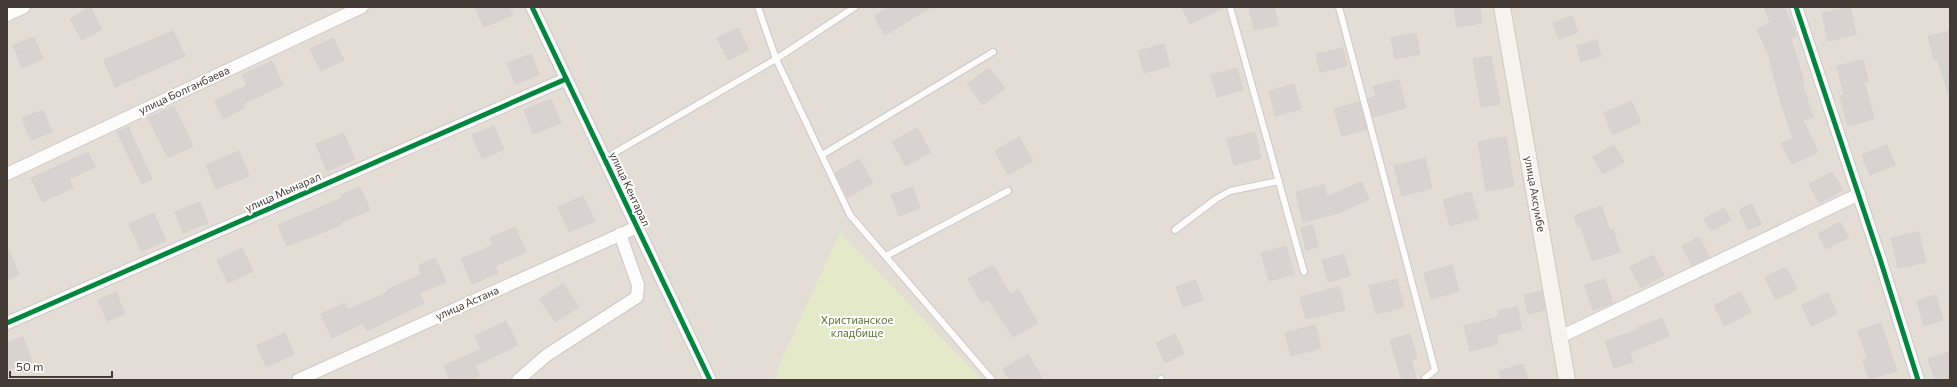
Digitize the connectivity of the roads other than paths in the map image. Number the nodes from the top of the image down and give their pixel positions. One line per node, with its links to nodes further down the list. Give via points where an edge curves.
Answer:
1 (24, 7): 10 (street)
2 (362, 7): 16 (street, улица Болганбаева)
3 (532, 7): 13 (street, улица Кентарал)
4 (758, 7): 12 (lane)
5 (855, 7): 12 (lane)
6 (1230, 7): 17 (lane)
7 (1339, 7): 31 (lane, via 1435,370)
8 (1502, 7): 26 (main road, улица Аксумбе)
9 (1796, 7): 19 (street)
10 (7, 15)
11 (994, 52): 14 (lane)
12 (776, 59): 14 (lane); 15 (lane)
13 (566, 79): 15 (street, улица Кентарал); 25 (street, улица Мынарал)
14 (822, 155): 23 (lane, via 850,215)
15 (604, 159): 20 (street, улица Кентарал)
16 (7, 174)
17 (1279, 181): 21 (lane, via 1230,191); 24 (lane)
18 (1008, 191): 23 (lane)
19 (1859, 194): 26 (street); 33 (street)
20 (637, 227): 22 (street, улица Астана); 29 (street, улица Кентарал)
21 (1175, 230)
22 (620, 234): 27 (street, улица Астана); 28 (street, via 638,285 637,297 547,355)
23 (886, 256): 30 (lane)
24 (1304, 272)
25 (7, 323)
26 (1560, 337): 32 (main road, улица Аксумбе)
27 (298, 380)
28 (518, 380)
29 (710, 380)
30 (992, 380)
31 (1425, 380)
32 (1567, 380)
33 (1918, 380)

